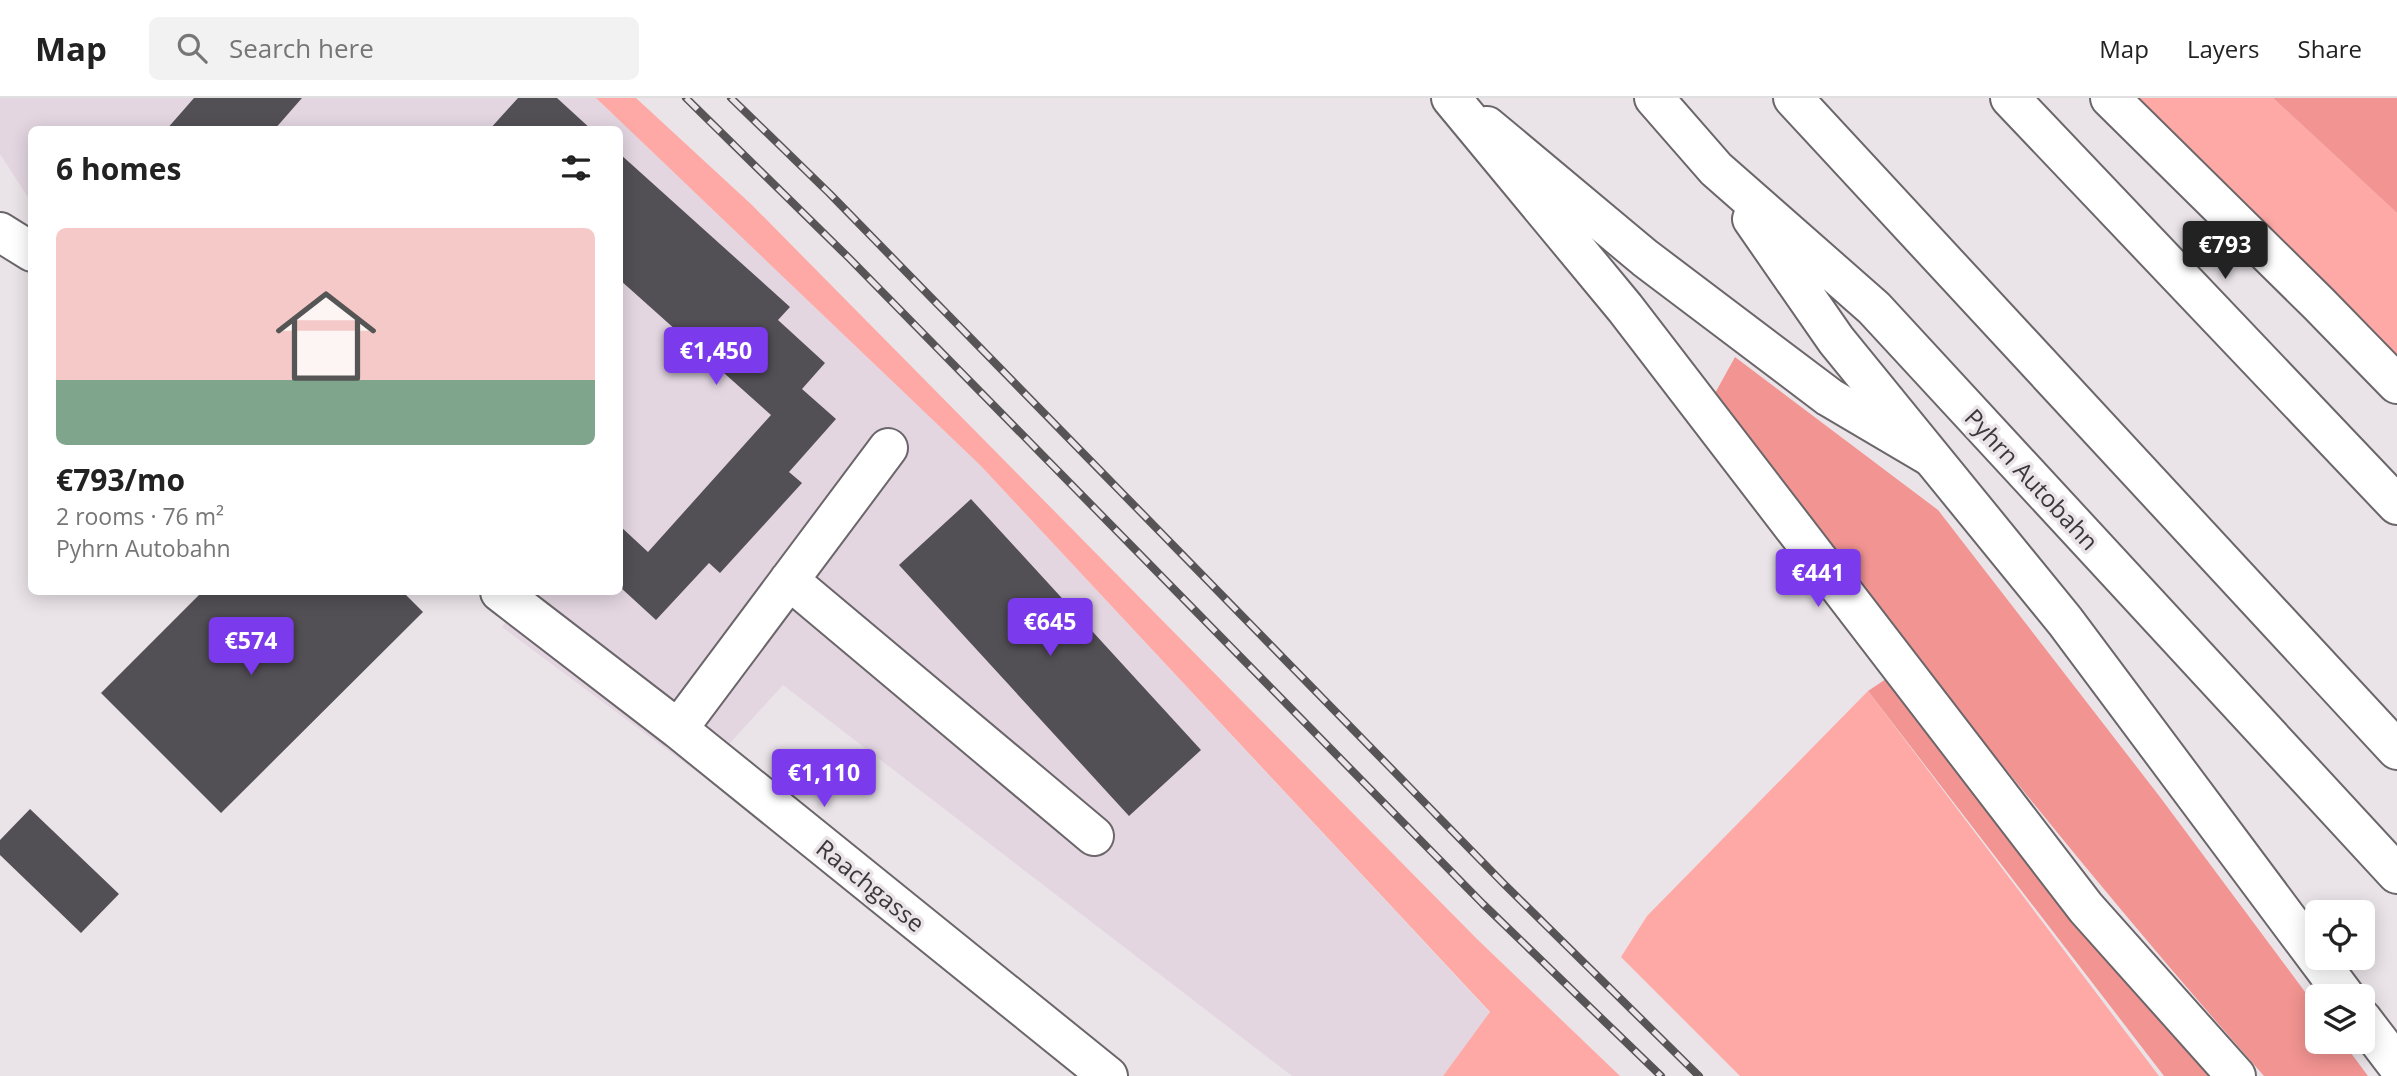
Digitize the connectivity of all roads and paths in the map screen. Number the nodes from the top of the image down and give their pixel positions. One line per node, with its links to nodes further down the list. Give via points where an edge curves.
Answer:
1 (1452, 98): 11 (main road, via 1645,258 1829,397); 23 (main road, via 1625,309 2086,908)
2 (1654, 98): 6 (main road, Pyhrn Autobahn)
3 (1793, 98): 16 (main road)
4 (2010, 98): 12 (main road)
5 (2110, 98): 9 (main road)
6 (1716, 169): 11 (main road, via 1836,340); 18 (main road, Pyhrn Autobahn, via 1874,308)
7 (0, 232): 8 (main road)
8 (28, 250)
9 (2397, 384)
10 (888, 448): 13 (main road)
11 (1932, 458): 19 (main road, via 2065,621)
12 (2397, 505)
13 (789, 580): 15 (main road); 17 (main road)
14 (504, 595): 15 (main road, Raachgasse)
15 (678, 729): 22 (main road, Raachgasse)
16 (2392, 742)
17 (1094, 836)
18 (2397, 874)
19 (2336, 984)
20 (2375, 1036): 21 (main road)
21 (2397, 1065)
22 (1108, 1076)
23 (2236, 1076)

